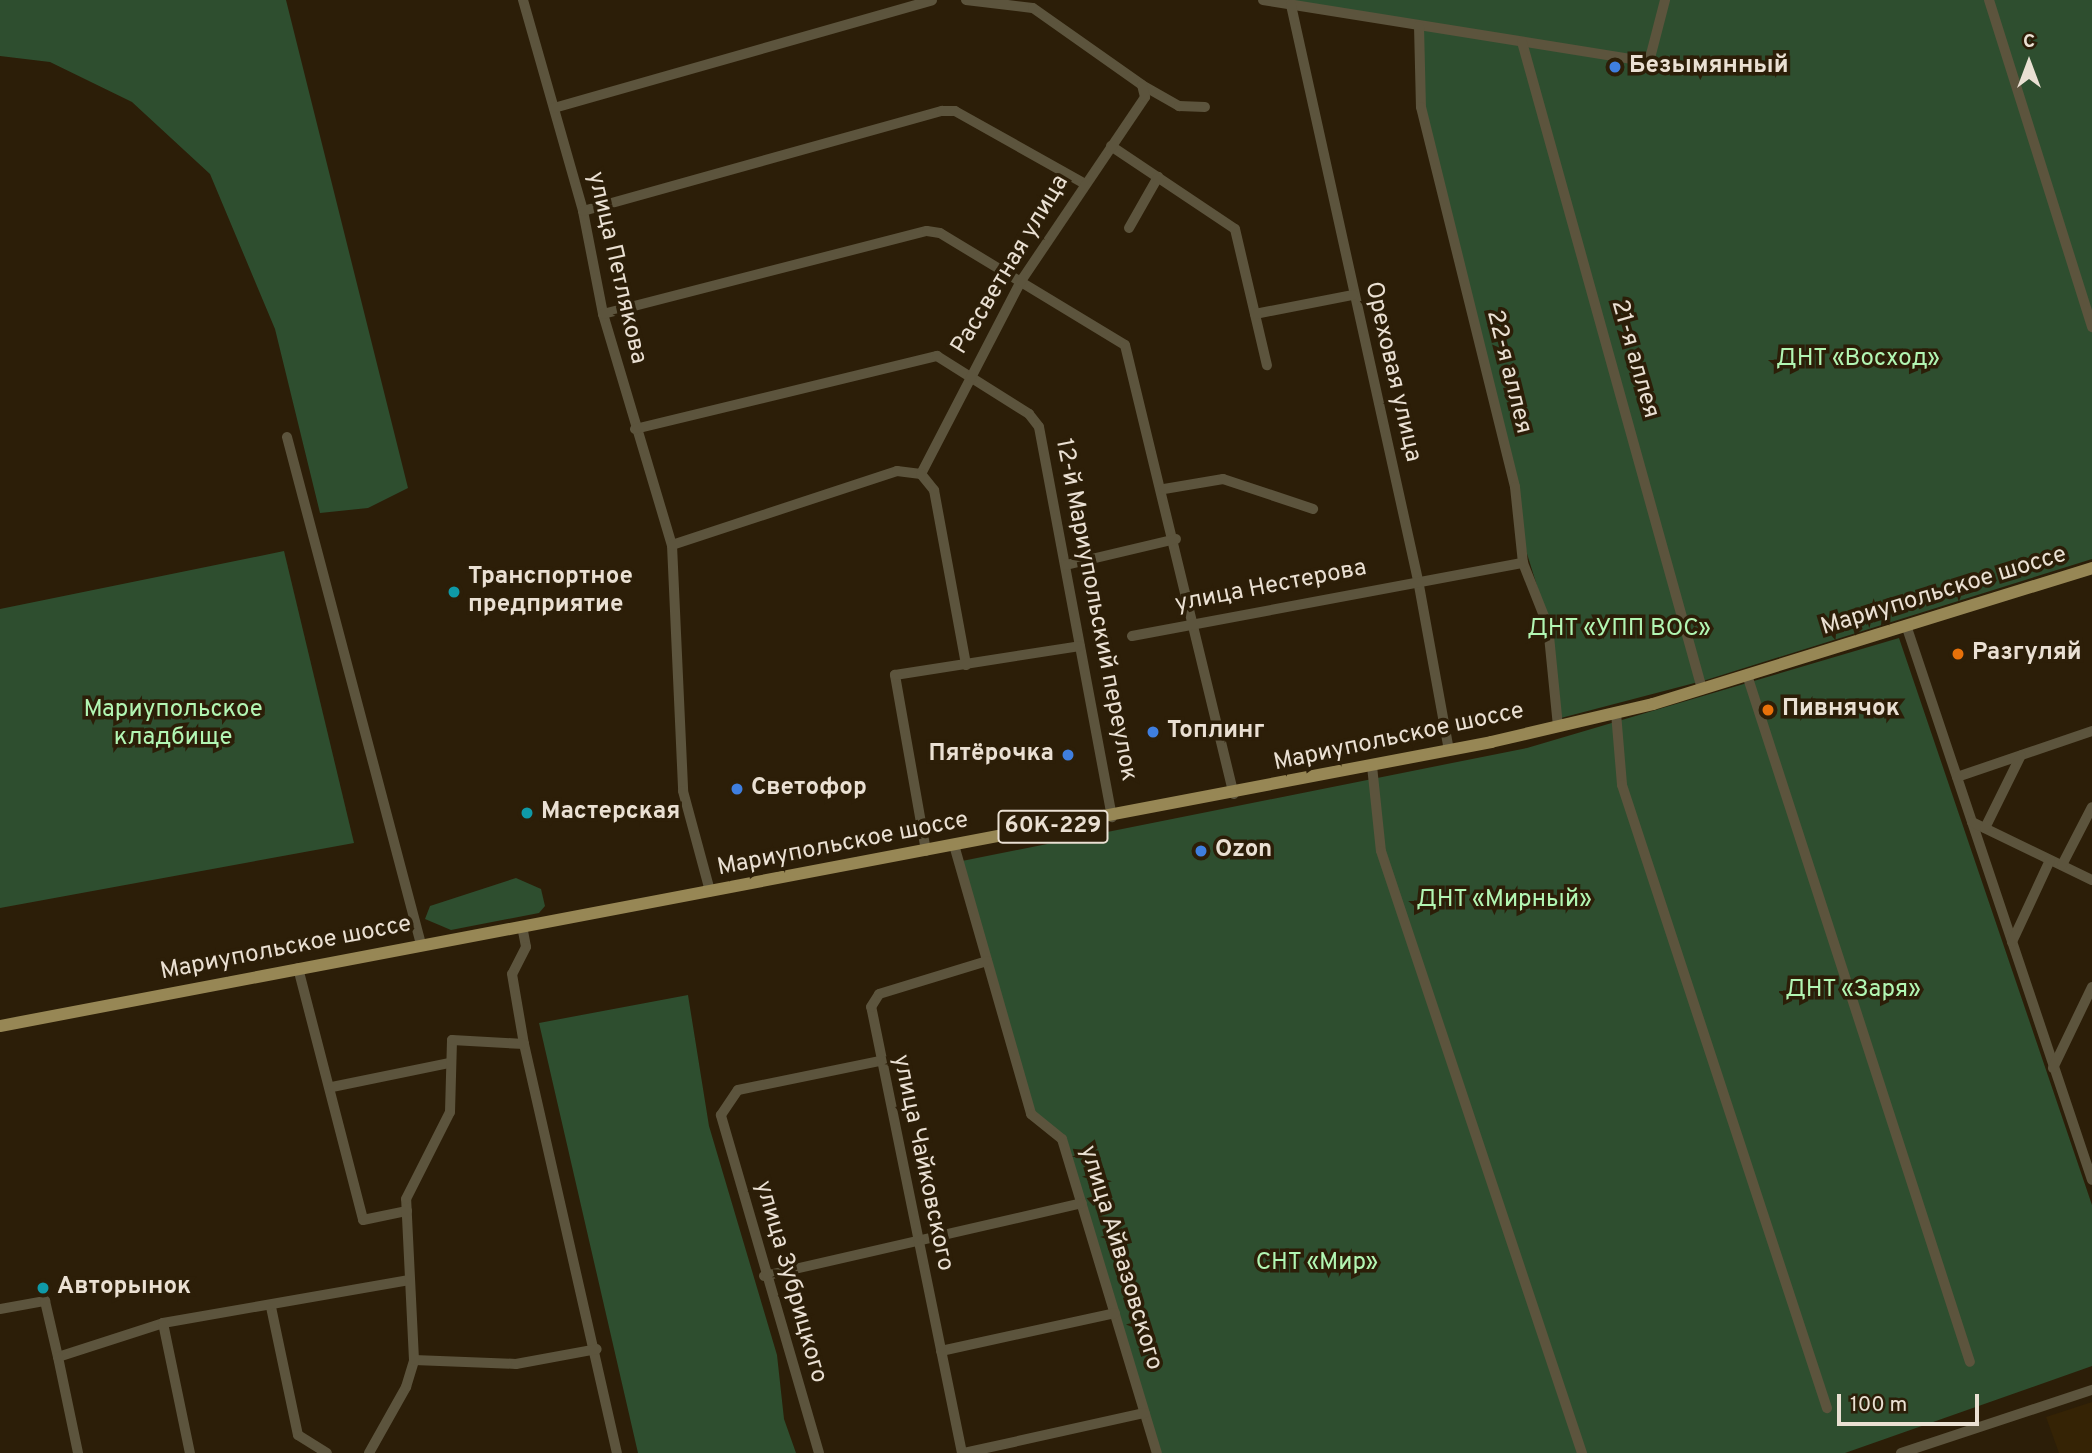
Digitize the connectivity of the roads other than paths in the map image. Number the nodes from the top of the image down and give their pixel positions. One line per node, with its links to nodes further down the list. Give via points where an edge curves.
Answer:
1 (525, 0): 13 (street, улица Петлякова)
2 (932, 0): 13 (street)
3 (966, 0): 7 (street)
4 (1263, 0): 8 (street)
5 (1665, 0): 10 (street, via 1649,62)
6 (1989, 0): 23 (street)
7 (1035, 4): 11 (street)
8 (1291, 5): 9 (street); 20 (street, Ореховая улица)
9 (1419, 26): 10 (street); 33 (street, 22-я аллея, via 1421,107 1515,488)
10 (1522, 42): 43 (street, 21-я аллея)
11 (1142, 85): 12 (street, via 1180,106); 14 (street, Рассветная улица, via 1145,97)
12 (1205, 107)
13 (554, 108): 17 (street, улица Петлякова)
14 (1111, 146): 15 (street); 16 (street, Рассветная улица)
15 (1158, 177): 18 (street); 22 (street, via 1235,229)
16 (1085, 184): 17 (street, via 955,111 943,111); 19 (street, Рассветная улица)
17 (583, 212): 21 (street, улица Петлякова)
18 (1129, 228)
19 (1021, 281): 21 (street, via 927,231); 25 (street, Рассветная улица); 29 (street, via 1125,345)
20 (1353, 295): 22 (street); 36 (street, Ореховая улица)
21 (603, 314): 26 (street, улица Петлякова)
22 (1255, 314): 24 (street)
23 (2092, 325)
24 (1267, 365)
25 (970, 373): 26 (street, 12-й Мариупольский переулок, via 937,356 920,358 894,370); 28 (street, Рассветная улица); 34 (street, 12-й Мариупольский переулок, via 1039,427)
26 (635, 429): 32 (street, улица Петлякова)
27 (287, 437): 64 (street)
28 (921, 474): 32 (street, via 897,471); 41 (street, via 934,491)
29 (1164, 489): 30 (street, via 1223,479); 31 (street)
30 (1313, 509)
31 (1176, 539): 34 (street); 37 (street)
32 (672, 545): 61 (street, улица Петлякова, via 683,791)
33 (1523, 563): 36 (street, улица Нестерова); 45 (street, 22-я аллея, via 1548,626)
34 (1066, 565): 40 (street, 12-й Мариупольский переулок)
35 (2092, 568): 38 (main road, Мариупольское шоссе / 60К-229)
36 (1418, 580): 37 (street, улица Нестерова); 47 (street, Ореховая улица)
37 (1195, 623): 39 (street, улица Нестерова); 51 (street)
38 (1906, 625): 42 (main road, Мариупольское шоссе / 60К-229); 50 (street)
39 (1132, 636)
40 (1080, 646): 41 (street); 53 (street, 12-й Мариупольский переулок)
41 (966, 664): 57 (street, via 895,675)
42 (1747, 675): 43 (main road, Мариупольское шоссе / 60К-229); 88 (street)
43 (1702, 688): 44 (main road, Мариупольское шоссе / 60К-229)
44 (1616, 713): 45 (main road, Мариупольское шоссе / 60К-229); 90 (street, via 1622,785)
45 (1558, 726): 47 (main road, Мариупольское шоссе / 60К-229)
46 (2092, 731): 48 (street)
47 (1449, 750): 49 (main road, Мариупольское шоссе / 60К-229)
48 (2021, 755): 50 (street); 55 (street)
49 (1372, 766): 51 (main road, Мариупольское шоссе / 60К-229); 100 (street, via 1381,851)
50 (1957, 777): 54 (street)
51 (1234, 794): 53 (main road, Мариупольское шоссе / 60К-229)
52 (2092, 807): 59 (street)
53 (1112, 817): 56 (main road, Мариупольское шоссе / 60К-229)
54 (1972, 822): 55 (street); 63 (street)
55 (1985, 828): 58 (street)
56 (954, 845): 57 (main road, Мариупольское шоссе / 60К-229); 65 (street, улица Айвазовского)
57 (926, 851): 61 (main road, Мариупольское шоссе / 60К-229)
58 (2050, 860): 59 (street); 63 (street)
59 (2062, 865): 60 (street)
60 (2092, 880)
61 (710, 891): 62 (main road, Мариупольское шоссе / 60К-229)
62 (522, 926): 64 (main road, Мариупольское шоссе / 60К-229); 69 (street, via 526,947 512,974)
63 (2012, 942): 72 (street)
64 (421, 944): 66 (main road, Мариупольское шоссе / 60К-229)
65 (987, 961): 70 (street, улица Чайковского, via 878,994 871,1007); 75 (street, улица Айвазовского, via 1031,1114 1062,1139)
66 (298, 968): 68 (main road, Мариупольское шоссе / 60К-229); 73 (street)
67 (2092, 987): 72 (street)
68 (0, 1026)
69 (524, 1044): 71 (street, via 452,1040); 84 (street)
70 (879, 1061): 77 (street, улица Чайковского); 78 (street, улица Зубрицкого, via 738,1090 725,1101 722,1123)
71 (449, 1063): 73 (street); 76 (street, via 450,1112 407,1199)
72 (2053, 1068): 74 (street)
73 (331, 1087): 76 (street, via 363,1220)
74 (2092, 1180)
75 (1082, 1203): 77 (street); 82 (street, улица Айвазовского)
76 (407, 1211): 79 (street)
77 (918, 1237): 78 (street); 85 (street, улица Чайковского)
78 (764, 1276): 97 (street, улица Зубрицкого)
79 (409, 1280): 80 (street); 87 (street)
80 (271, 1307): 83 (street); 94 (street, via 298,1435)
81 (0, 1309): 86 (street, via 45,1301)
82 (1115, 1313): 85 (street); 91 (street, улица Айвазовского)
83 (163, 1323): 86 (street); 93 (street)
84 (597, 1349): 87 (street, via 516,1364); 96 (street)
85 (941, 1351): 98 (street, улица Чайковского)
86 (58, 1357): 92 (street)
87 (414, 1360): 95 (street, via 406,1387)
88 (1970, 1362)
89 (2092, 1390): 101 (street)
90 (1827, 1408)
91 (1145, 1413): 98 (street); 99 (street, улица Айвазовского)
92 (78, 1453)
93 (190, 1453)
94 (327, 1453)
95 (369, 1453)
96 (617, 1453)
97 (819, 1453)
98 (963, 1453)
99 (1157, 1453)
100 (1582, 1453)
101 (1901, 1453)

